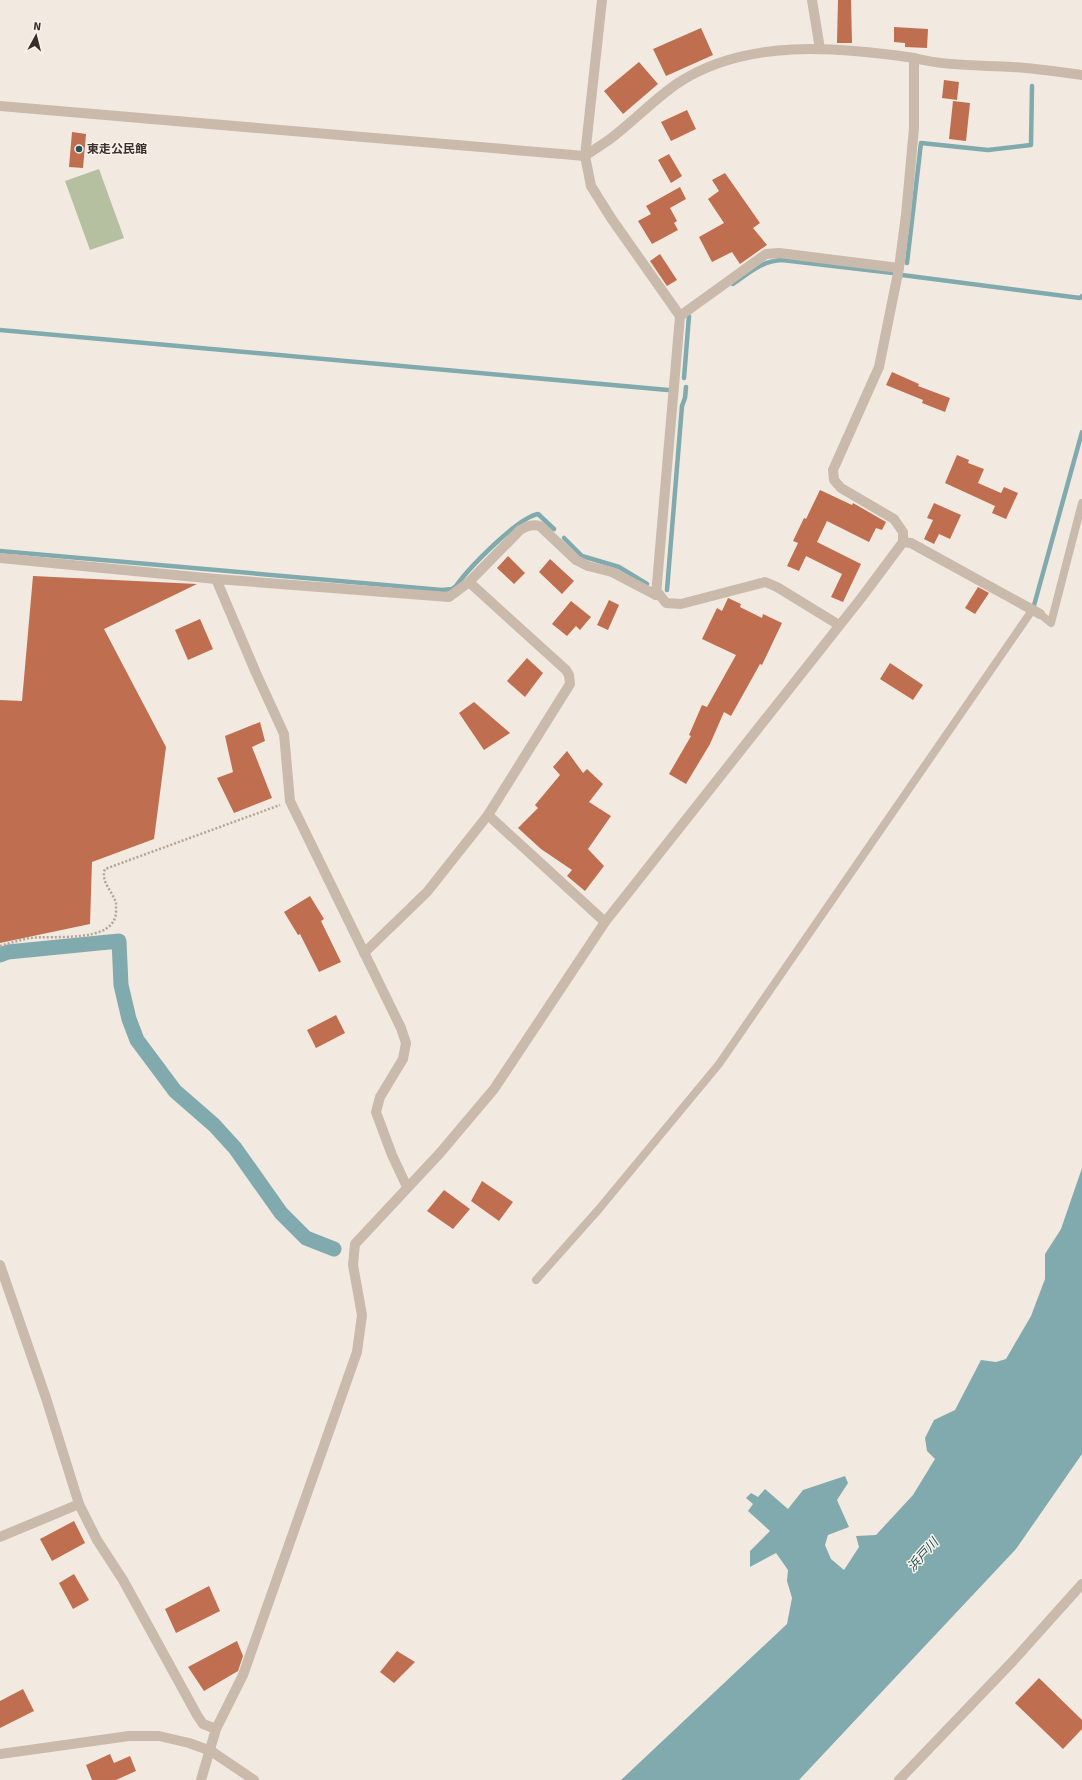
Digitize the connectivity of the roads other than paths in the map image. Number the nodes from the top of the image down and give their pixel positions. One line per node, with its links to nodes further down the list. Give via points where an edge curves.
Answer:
1 (602, 0): 7 (street)
2 (812, 0): 3 (street)
3 (820, 49): 4 (street, via 867,51); 7 (street, via 748,55 709,67 679,83)
4 (914, 58): 5 (street, via 931,62 1013,67); 8 (street, via 914,128)
5 (1082, 75)
6 (0, 106): 7 (street)
7 (585, 156): 9 (street, via 591,186)
8 (899, 268): 9 (street, via 779,253 766,254); 11 (street, via 879,367 833,470 834,480 841,488 894,519 903,532)
9 (680, 316): 15 (street)
10 (1082, 502): 16 (lane, via 1051,622)
11 (903, 542): 16 (street); 17 (street)
12 (0, 558): 13 (street)
13 (216, 579): 14 (street, via 441,598 449,598); 20 (street, via 284,734 290,801)
14 (470, 582): 15 (street, via 520,530 534,525 540,526 576,560 612,572); 18 (street, via 566,670 570,684)
15 (656, 595): 17 (street, via 659,594 666,603 681,604 765,582)
16 (1036, 612): 23 (lane, via 719,1064 599,1209)
17 (839, 625): 19 (street)
18 (488, 815): 19 (street); 20 (street, via 427,892)
19 (605, 922): 21 (street, via 494,1089 440,1153)
20 (364, 953): 21 (street, via 406,1043 403,1059 380,1097 376,1112)
21 (407, 1187): 27 (street, via 355,1244 353,1264 362,1315 357,1352 243,1675)
22 (0, 1265): 24 (street)
23 (536, 1280)
24 (79, 1504): 25 (street); 27 (street, via 197,1715 203,1724)
25 (0, 1538)
26 (1082, 1584): 32 (street, via 1013,1661)
27 (216, 1729): 28 (street)
28 (211, 1751): 29 (street, via 159,1736 130,1736); 30 (street); 31 (street)
29 (0, 1754)
30 (201, 1780)
31 (254, 1780)
32 (899, 1780)

